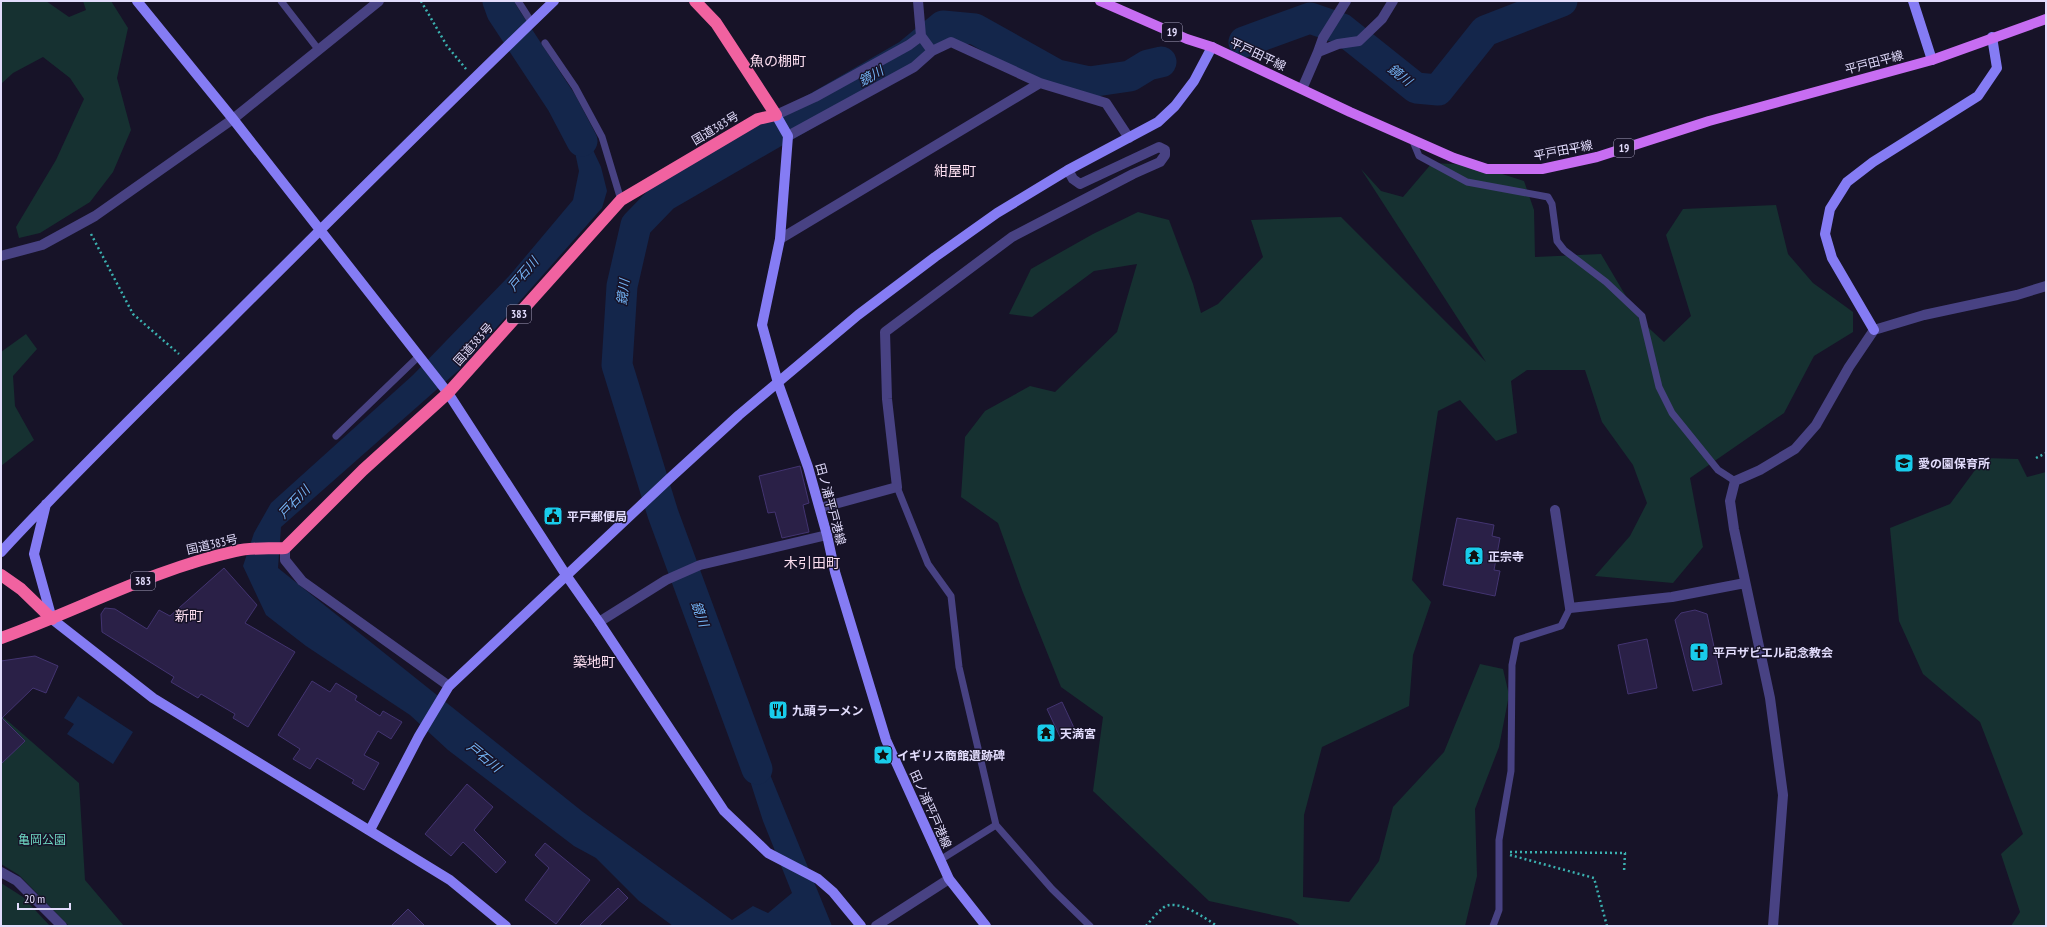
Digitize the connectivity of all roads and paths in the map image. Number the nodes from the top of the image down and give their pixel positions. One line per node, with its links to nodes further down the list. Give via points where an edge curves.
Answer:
1 (137, 1): 27 (street)
2 (280, 1): 19 (lane)
3 (379, 1): 19 (street)
4 (421, 1): 23 (path, via 447,46)
5 (518, 1): 14 (lane)
6 (554, 1): 14 (street)
7 (695, 1): 26 (highway, via 716,24)
8 (918, 1): 15 (street)
9 (1100, 1): 18 (main road, 平戸田平線 / 19)
10 (1346, 1): 21 (street, via 1323,38)
11 (1393, 1): 21 (street, via 1382,19 1359,41 1338,44)
12 (1913, 1): 22 (street)
13 (2046, 19): 16 (main road, 平戸田平線 / 19)
14 (532, 23): 23 (street)
15 (920, 36): 20 (street); 26 (street, via 909,45)
16 (1992, 37): 22 (main road, 平戸田平線 / 19); 38 (street, via 1996,68 1978,96 1847,182 1830,209 1825,234 1832,258)
17 (545, 43): 32 (lane, via 575,87 602,137)
18 (1212, 47): 25 (main road, 平戸田平線 / 19); 29 (street, via 1194,81 1175,106 1158,122)
19 (318, 49): 27 (street)
20 (931, 50): 24 (street, via 951,42); 28 (street, via 914,66)
21 (1318, 52): 25 (street)
22 (1932, 60): 30 (main road, 平戸田平線 / 19, via 1709,121 1597,157 1542,169 1488,169 1454,158)
23 (473, 78): 34 (street)
24 (1040, 83): 29 (street, via 1106,103); 35 (street)
25 (1302, 89): 30 (main road, 平戸田平線 / 19)
26 (777, 117): 28 (street); 32 (highway, 国道383号 / 383, via 758,118)
27 (233, 119): 33 (street); 34 (street)
28 (787, 134): 35 (street, 田ノ浦平戸港線)
29 (1129, 138): 31 (street)
30 (1412, 139): 46 (lane, via 1419,156 1466,182 1548,197 1552,204 1557,241 1564,250 1606,282 1642,316 1659,386 1672,413 1718,470)
31 (1068, 170): 41 (street, via 997,213 935,257 858,315); 47 (street, via 1073,179 1080,184 1158,147 1165,150 1160,162 1012,237 885,332 886,399)
32 (621, 200): 42 (highway, 国道383号 / 383)
33 (85, 222): 36 (street, via 42,245); 40 (path, via 133,314)
34 (319, 231): 39 (street); 40 (street)
35 (780, 239): 41 (street, 田ノ浦平戸港線, via 762,325)
36 (1, 256)
37 (2046, 286): 38 (street, via 2017,295 1924,315)
38 (1874, 330): 46 (street, via 1849,367 1816,425 1795,449 1760,470)
39 (422, 359): 42 (street); 43 (lane)
40 (188, 362): 48 (street)
41 (778, 383): 49 (street, 田ノ浦平戸港線); 55 (street, via 739,415)
42 (448, 393): 52 (highway, 国道383号 / 383, via 363,470); 55 (street)
43 (336, 436)
44 (2046, 453): 45 (path)
45 (2036, 458)
46 (1735, 481): 56 (street, via 1730,501)
47 (897, 487): 49 (street); 62 (lane, via 928,564 951,596 959,668)
48 (47, 502): 53 (street); 58 (street, via 34,554)
49 (820, 508): 51 (street, 田ノ浦平戸港線)
50 (1555, 510): 57 (street)
51 (827, 535): 59 (street, via 700,565 666,580); 65 (street, 田ノ浦平戸港線, via 834,572 886,740)
52 (285, 548): 58 (highway, 国道383号 / 383, via 238,550 185,564); 61 (street, via 286,560 302,581)
53 (1, 552)
54 (1, 575): 58 (highway, via 21,589)
55 (566, 576): 59 (street); 61 (street)
56 (1745, 583): 57 (street, via 1672,597); 79 (street, via 1770,698 1783,795)
57 (1570, 608): 64 (lane, via 1561,626 1517,640 1512,665 1511,771)
58 (52, 619): 60 (highway, 国道383号 / 383); 63 (street, via 153,698)
59 (599, 622): 71 (street, via 724,811 768,853 818,879 833,892)
60 (1, 638)
61 (449, 686): 63 (street, via 419,736)
62 (996, 825): 65 (lane); 74 (lane, via 1052,889)
63 (370, 830): 70 (street, via 450,880)
64 (1499, 852): 67 (path, via 1625,853); 77 (lane, via 1499,910); 78 (path, via 1594,878)
65 (940, 860): 68 (street, 田ノ浦平戸港線)
66 (1, 872): 69 (street, via 17,881)
67 (1624, 872)
68 (948, 879): 72 (street); 73 (street, 田ノ浦平戸港線)
69 (62, 926)
70 (506, 926)
71 (861, 926)
72 (876, 926)
73 (986, 926)
74 (1090, 926)
75 (1146, 926): 76 (path, via 1164,906 1176,904)
76 (1216, 926)
77 (1493, 926)
78 (1607, 926)
79 (1773, 926)

